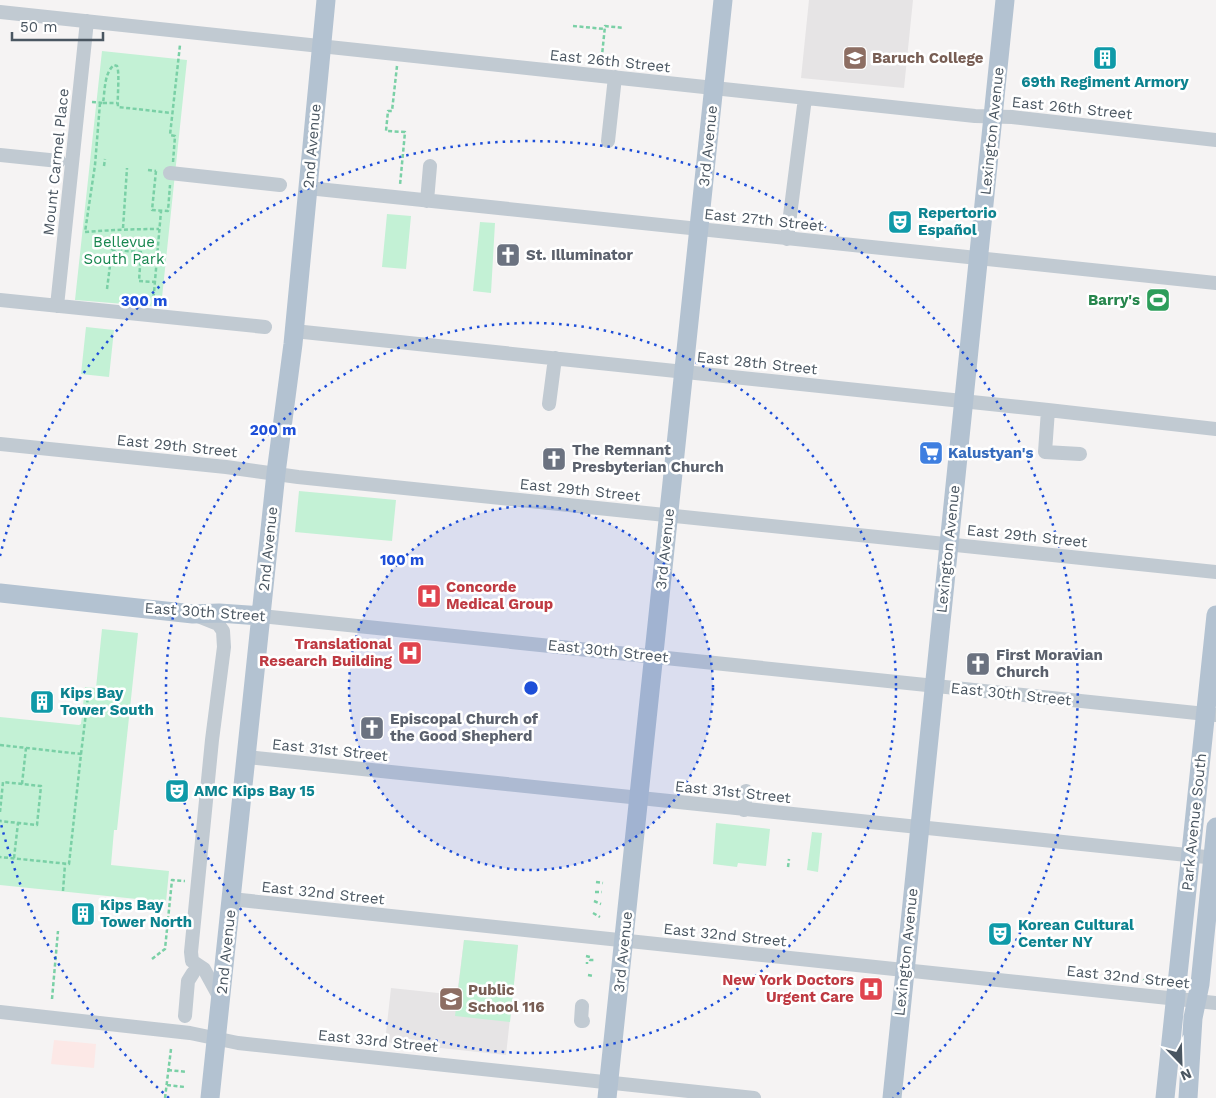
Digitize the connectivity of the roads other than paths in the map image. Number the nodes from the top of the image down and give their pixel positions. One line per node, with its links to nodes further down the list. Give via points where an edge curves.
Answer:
1 (326, 0): 6 (main road, 2nd Avenue)
2 (723, 0): 8 (main road, 3rd Avenue)
3 (1005, 0): 10 (main road, Lexington Avenue)
4 (0, 12): 5 (street, East 26th Street)
5 (87, 21): 6 (street, East 26th Street); 25 (street, Mount Carmel Place)
6 (321, 45): 7 (street, East 26th Street); 18 (main road, 2nd Avenue)
7 (615, 78): 8 (street, East 26th Street); 12 (street)
8 (714, 89): 9 (street, East 26th Street); 20 (main road, 3rd Avenue)
9 (805, 98): 10 (street, East 26th Street); 21 (street)
10 (993, 116): 11 (street, East 26th Street); 22 (main road, Lexington Avenue)
11 (1216, 140)
12 (608, 141)
13 (0, 155): 14 (street)
14 (59, 161)
15 (430, 166): 19 (street)
16 (159, 172): 17 (street)
17 (280, 185)
18 (308, 188): 19 (street, East 27th Street); 27 (main road, 2nd Avenue)
19 (427, 201): 20 (street, East 27th Street)
20 (699, 230): 21 (street, East 27th Street); 29 (main road, 3rd Avenue)
21 (787, 239): 22 (street, East 27th Street)
22 (978, 259): 23 (street, East 27th Street); 30 (main road, Lexington Avenue)
23 (1216, 283)
24 (0, 300): 25 (street)
25 (57, 306): 26 (street)
26 (264, 327)
27 (294, 331): 28 (street, East 28th Street); 36 (main road, 2nd Avenue)
28 (555, 358): 29 (street, East 28th Street); 31 (street)
29 (684, 372): 30 (street, East 28th Street); 37 (main road, 3rd Avenue)
30 (963, 401): 32 (street, East 28th Street); 38 (main road, Lexington Avenue)
31 (549, 404)
32 (1048, 410): 33 (street, East 28th Street); 35 (street, via 1045,452)
33 (1216, 429)
34 (0, 444): 36 (street, East 29th Street)
35 (1080, 454)
36 (276, 473): 37 (street, East 29th Street); 43 (main road, 2nd Avenue)
37 (669, 515): 38 (street, East 29th Street); 44 (main road, 3rd Avenue)
38 (948, 544): 39 (street, East 29th Street); 45 (main road, Lexington Avenue)
39 (1216, 572)
40 (0, 593): 41 (main road, East 30th Street)
41 (193, 614): 43 (main road, East 30th Street); 60 (street, via 218,624 224,638 191,952 192,962 204,969)
42 (1216, 615): 46 (main road, Park Avenue South)
43 (261, 616): 44 (street, East 30th Street); 47 (main road, 2nd Avenue)
44 (654, 656): 45 (street, East 30th Street); 49 (main road, 3rd Avenue)
45 (934, 686): 46 (street, East 30th Street); 51 (main road, Lexington Avenue)
46 (1211, 715): 53 (main road, Park Avenue South)
47 (247, 757): 49 (street, East 31st Street); 55 (main road, 2nd Avenue)
48 (746, 791): 50 (street)
49 (639, 798): 50 (street, East 31st Street); 56 (main road, 3rd Avenue)
50 (744, 810): 51 (street, East 31st Street)
51 (919, 827): 53 (street, East 31st Street); 57 (main road, Lexington Avenue)
52 (1216, 827): 54 (main road, Park Avenue South)
53 (1191, 855): 54 (street, East 31st Street); 59 (main road, Park Avenue South)
54 (1214, 857): 61 (main road, Park Avenue South)
55 (231, 899): 56 (street, East 32nd Street); 60 (main road, 2nd Avenue)
56 (624, 941): 57 (street, East 32nd Street); 68 (main road, 3rd Avenue)
57 (905, 970): 59 (street, East 32nd Street); 71 (main road, Lexington Avenue)
58 (193, 974): 65 (street, via 188,981)
59 (1176, 998): 61 (street, East 32nd Street); 72 (main road, Park Avenue South)
60 (221, 1000): 67 (main road, 2nd Avenue)
61 (1196, 1001): 62 (street, East 32nd Street); 73 (main road, Park Avenue South)
62 (1216, 1003)
63 (582, 1006): 66 (street, via 580,1021)
64 (0, 1012): 67 (street, East 33rd Street)
65 (185, 1016)
66 (583, 1021)
67 (217, 1038): 68 (street, East 33rd Street); 69 (main road, 2nd Avenue)
68 (608, 1090): 70 (street, East 33rd Street)
69 (210, 1098)
70 (754, 1098)
71 (892, 1098)
72 (1165, 1098)
73 (1188, 1098)

